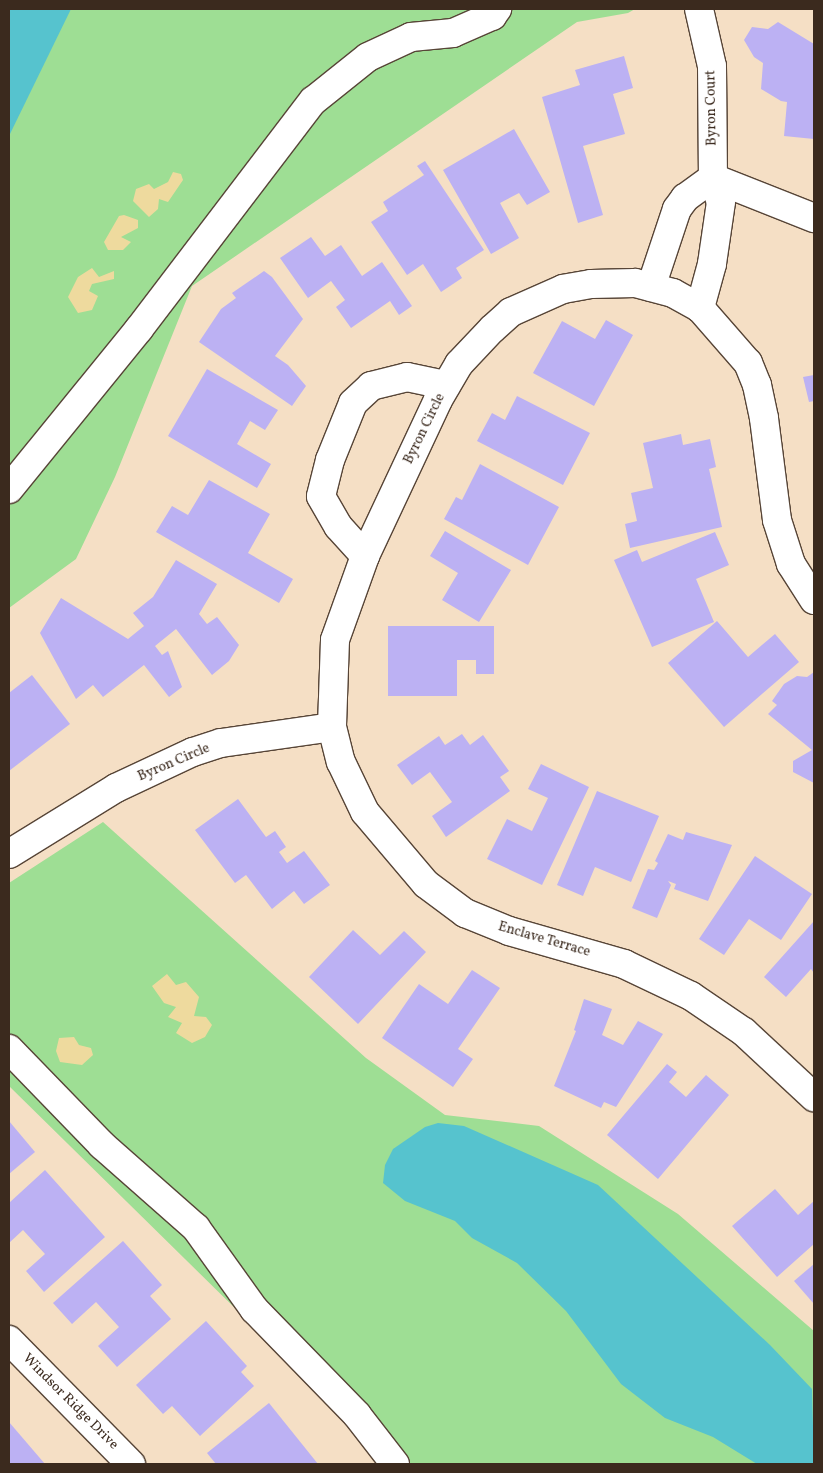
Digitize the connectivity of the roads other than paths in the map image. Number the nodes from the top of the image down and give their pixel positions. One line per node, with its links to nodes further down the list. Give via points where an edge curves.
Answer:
1 (497, 9): 8 (street, via 492,16 453,33 411,37 368,57 313,101 139,330)
2 (699, 9): 3 (street, Byron Court, via 712,66)
3 (713, 178): 4 (street); 5 (street, via 685,198 677,209); 6 (street, Byron Court, via 721,202)
4 (814, 218)
5 (651, 287): 6 (street, Byron Circle, via 673,293); 7 (street, Byron Circle, via 635,283 591,284 563,289 511,312 459,364)
6 (700, 308): 10 (street, Byron Circle, via 748,363 757,385 777,520 791,564)
7 (446, 385): 9 (street, Byron Circle); 9 (street, via 407,377 371,386 352,404 330,460 321,496 338,526)
8 (9, 489)
9 (365, 556): 11 (street, Byron Circle, via 336,640)
10 (814, 600)
11 (332, 728): 12 (street, Byron Circle, via 231,742 194,752 116,788); 14 (street, Enclave Terrace, via 342,762 365,812 426,884 465,913 500,928 624,964 691,996 744,1032)
12 (9, 854)
13 (9, 1049): 17 (street, via 102,1145 196,1228 254,1309 357,1414)
14 (814, 1097)
15 (9, 1340): 16 (street, Windsor Ridge Drive)
16 (131, 1464)
17 (395, 1464)

